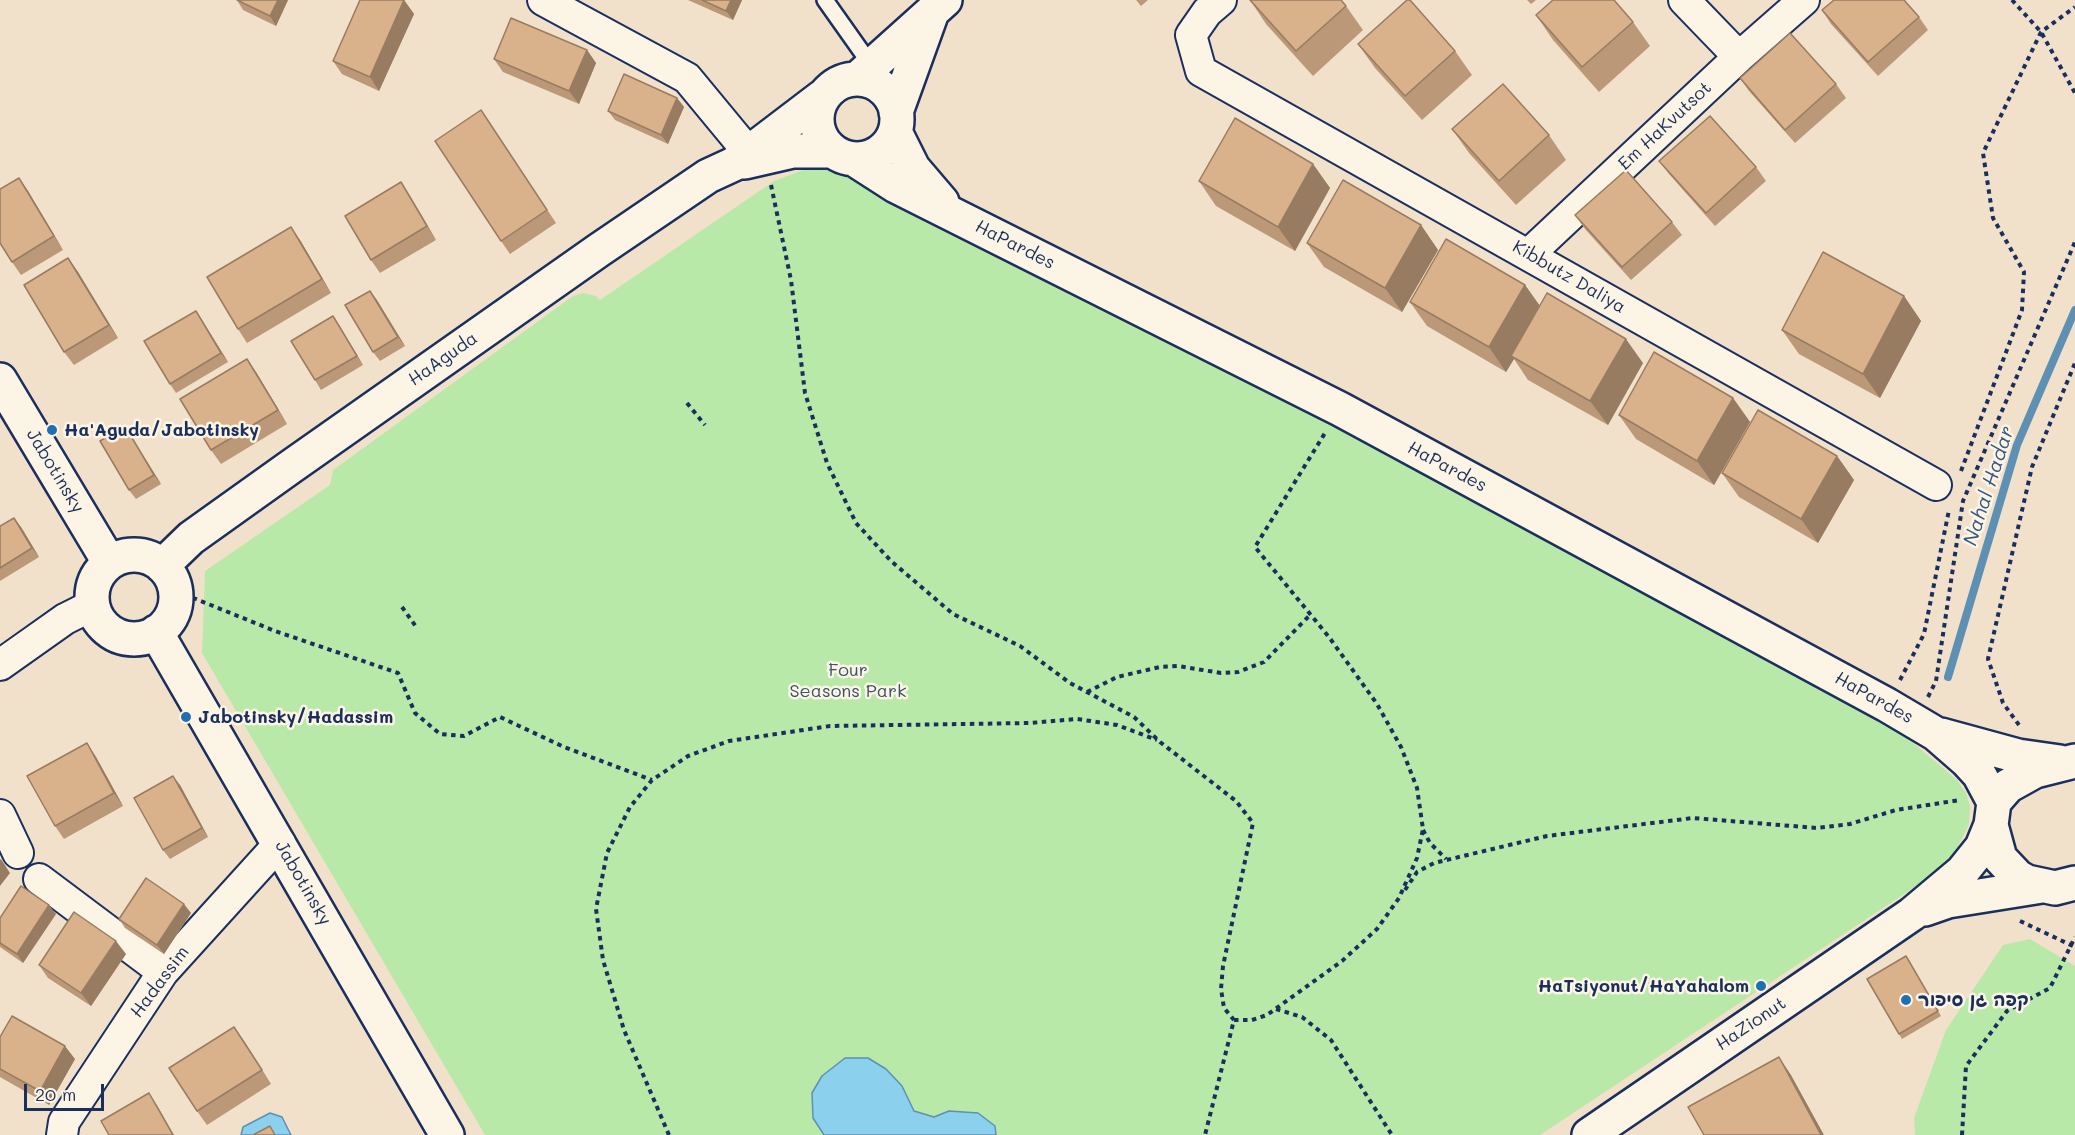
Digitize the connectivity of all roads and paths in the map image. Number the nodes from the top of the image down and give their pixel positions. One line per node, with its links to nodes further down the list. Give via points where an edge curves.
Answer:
1 (543, 0): 16 (street, via 687,78)
2 (825, 0): 11 (lane)
3 (1221, 0): 19 (street, Kibbutz Daliya, via 1191,35 1202,71)
4 (1684, 0): 10 (street)
5 (1804, 0): 10 (street, Em HaKvutsot)
6 (2012, 0): 9 (path)
7 (938, 7): 11 (street); 14 (street)
8 (2075, 7): 9 (path)
9 (2041, 32): 12 (path); 25 (path, via 1983,153 1993,218 2024,272 2022,310)
10 (1739, 57): 19 (street, Em HaKvutsot)
11 (864, 72): 13 (street, via 837,84); 14 (street, via 894,103)
12 (2075, 93)
13 (822, 97): 15 (street, via 817,126 825,144); 16 (street, HaAguda)
14 (896, 122): 15 (street, via 882,151 869,158); 17 (street, HaPardes, via 913,168)
15 (843, 155): 16 (street, HaAguda, via 793,151); 17 (street, HaPardes)
16 (744, 159): 27 (street, HaAguda, via 708,176 502,317 191,538); 34 (path, via 771,185 791,280 805,393 827,463 856,523 891,561 953,614 1020,646)
17 (951, 213): 23 (street, HaPardes)
18 (2075, 242): 37 (path, via 1963,501)
19 (1529, 254): 25 (street, Kibbutz Daliya)
20 (2075, 363): 36 (path, via 2032,467 1988,659 2003,703)
21 (0, 380): 26 (street, Jabotinsky)
22 (687, 403): 24 (path)
23 (1340, 409): 30 (path, via 1255,547); 35 (street, HaPardes)
24 (705, 425)
25 (1948, 488): 35 (path, via 1924,634)
26 (109, 562): 27 (street, via 122,556 151,558); 28 (street, via 92,589)
27 (169, 578): 32 (street, via 176,607); 40 (path, via 275,631 398,673 415,713 440,734 464,736 500,717 564,747)
28 (93, 605): 32 (street, via 96,620 118,636 144,638); 33 (street, via 64,619)
29 (402, 607): 31 (path)
30 (1311, 614): 34 (path, via 1264,662 1246,669 1221,673 1195,667 1160,667 1118,678); 43 (path, via 1377,704 1401,747 1418,788)
31 (417, 628)
32 (156, 632): 44 (street, Jabotinsky)
33 (0, 665)
34 (1087, 692): 38 (path, via 1134,717)
35 (1887, 705): 37 (street, HaPardes)
36 (2019, 726)
37 (1926, 728): 39 (street, HaPardes, via 2018,756); 41 (street, HaPardes, via 1979,774)
38 (1160, 742): 40 (path, via 1117,725 1077,719 830,726 729,741 688,756); 56 (path, via 1236,801 1253,823 1223,966 1224,1008)
39 (2070, 762): 41 (street, via 2021,778)
40 (652, 780): 59 (path, via 630,807 607,853 596,909 603,960 624,1030)
41 (1992, 808): 46 (path, via 1896,810 1850,824 1817,828 1693,819 1547,836); 48 (street, HaPardes, via 1995,848 2009,869 2027,882); 50 (street, HaZionut, via 1982,847 1962,872)
42 (0, 815): 45 (street)
43 (1423, 829): 46 (path, via 1430,843); 49 (path, via 1417,858)
44 (280, 843): 54 (street, Hadassim); 58 (street, Jabotinsky)
45 (18, 853)
46 (1447, 859): 49 (path, via 1418,872)
47 (39, 879): 54 (street)
48 (2062, 889): 50 (street, HaZionut, via 1948,901)
49 (1399, 898): 55 (path, via 1377,929 1342,961)
50 (1912, 914): 62 (street, HaZionut)
51 (2016, 920): 53 (path)
52 (2075, 937): 53 (path)
53 (2073, 945): 63 (path, via 2050,988 2007,1011 1966,1066)
54 (163, 972): 57 (street, Hadassim, via 64,1122)
55 (1275, 1009): 56 (path, via 1252,1020); 61 (path, via 1302,1017 1331,1040)
56 (1234, 1020): 60 (path)
57 (62, 1135)
58 (447, 1135)
59 (669, 1135)
60 (1205, 1135)
61 (1392, 1135)
62 (1589, 1135)
63 (1962, 1135)

